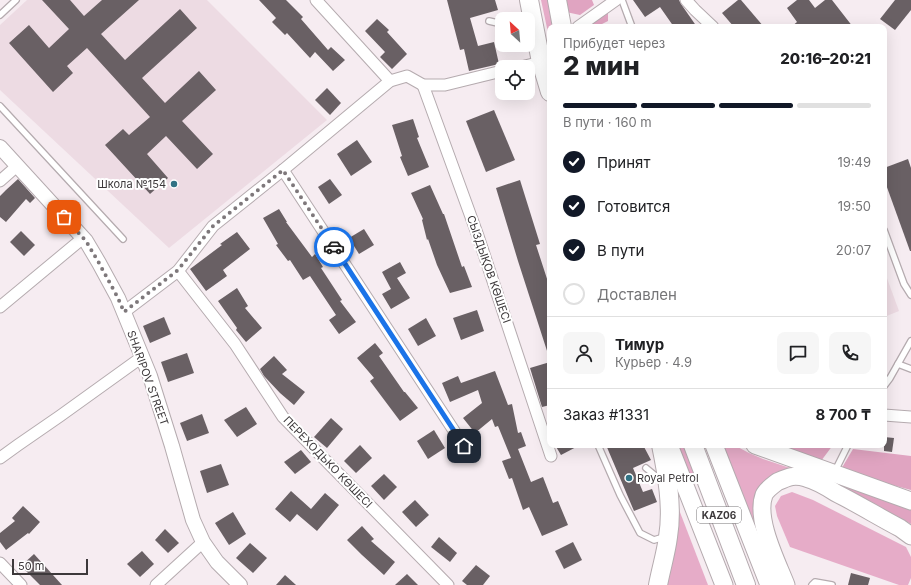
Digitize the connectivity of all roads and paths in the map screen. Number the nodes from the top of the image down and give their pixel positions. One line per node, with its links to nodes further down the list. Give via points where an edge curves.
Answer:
1 (16, 0): 9 (lane)
2 (316, 0): 20 (street)
3 (529, 0): 8 (highway)
4 (557, 0): 12 (highway)
5 (616, 0): 13 (street)
6 (622, 0): 14 (lane)
7 (686, 0): 15 (street)
8 (530, 12)
9 (0, 15)
10 (489, 20): 11 (lane)
11 (495, 22)
12 (561, 24)
13 (582, 24)
14 (631, 24)
15 (710, 24)
16 (535, 41): 17 (highway)
17 (541, 62): 18 (street); 21 (highway)
18 (535, 64)
19 (495, 73): 22 (street, via 445,85)
20 (390, 81): 22 (street, via 407,76); 26 (street)
21 (547, 82)
22 (423, 85): 42 (street, СЫЗДЫҚОВ КӨШЕСІ, via 478,236)
23 (0, 106): 30 (lane)
24 (0, 147): 25 (street, SHARIPOV STREET)
25 (17, 166): 27 (street); 28 (street, SHARIPOV STREET)
26 (283, 170): 31 (street, via 213,226); 43 (street)
27 (0, 181)
28 (83, 238): 33 (street); 34 (street, SHARIPOV STREET)
29 (887, 238): 32 (lane, via 904,284)
30 (123, 239)
31 (178, 270): 34 (street); 65 (street, ПЕРЕХОДЬКО КӨШЕСІ, via 235,344 283,417)
32 (911, 295)
33 (0, 307)
34 (124, 312): 36 (street, SHARIPOV STREET)
35 (911, 341): 37 (lane)
36 (142, 357): 53 (street); 60 (street, SHARIPOV STREET, via 172,446 193,520)
37 (898, 364): 38 (lane); 39 (lane)
38 (911, 369)
39 (887, 381)
40 (887, 415): 41 (street)
41 (911, 417)
42 (547, 444)
43 (464, 446)
44 (548, 448): 52 (street, СЫЗДЫҚОВ КӨШЕСІ)
45 (599, 448): 58 (lane, via 640,533 654,540)
46 (662, 448): 56 (highway)
47 (670, 448): 67 (main road)
48 (694, 448): 68 (highway, KАZ06)
49 (715, 448): 69 (main road)
50 (763, 448): 55 (main road)
51 (846, 448): 55 (lane)
52 (551, 456)
53 (0, 458)
54 (646, 468): 56 (lane)
55 (834, 473): 57 (main road)
56 (668, 486): 58 (highway)
57 (911, 501)
58 (668, 536): 66 (highway)
59 (911, 536): 70 (main road, via 862,506 808,478 787,477 773,484 765,494 763,502 763,522 767,538)
60 (203, 542): 63 (street); 64 (street, SHARIPOV STREET, via 217,562)
61 (0, 563): 62 (street)
62 (21, 585)
63 (156, 585)
64 (240, 585)
65 (448, 585)
66 (658, 585)
67 (724, 585)
68 (746, 585)
69 (769, 585)
70 (786, 585)
71 (812, 585): 72 (lane, via 816,582)
72 (832, 585)

